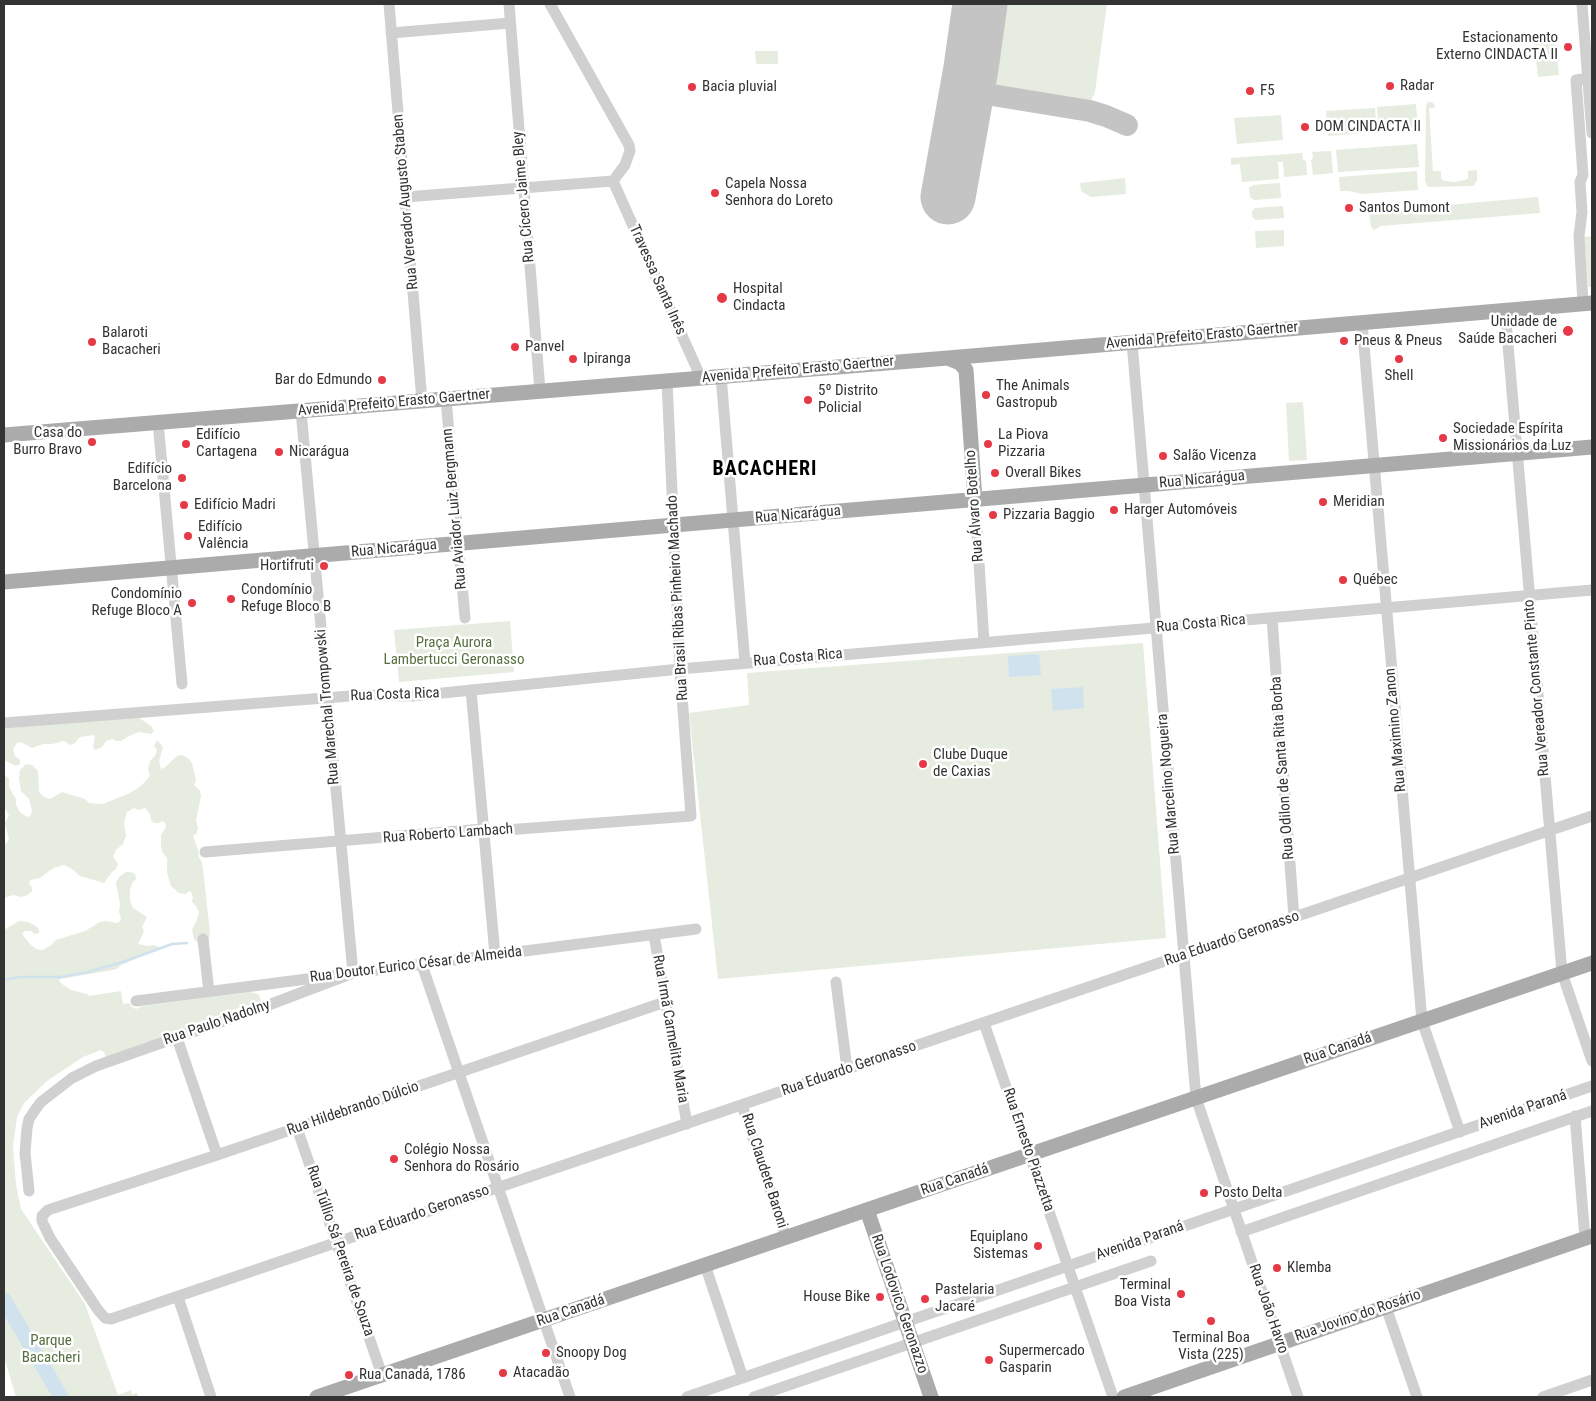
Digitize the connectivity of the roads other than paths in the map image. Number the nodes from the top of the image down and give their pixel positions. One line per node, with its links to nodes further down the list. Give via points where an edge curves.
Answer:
1 (389, 4): 6 (street, Rua Vereador Augusto Staben)
2 (509, 4): 5 (street, Rua Cícero Jaime Bley)
3 (550, 4): 11 (street, via 629,145 625,165)
4 (1582, 4): 7 (street)
5 (510, 23): 6 (street); 12 (street, Rua Cícero Jaime Bley)
6 (392, 33): 13 (street, Rua Vereador Augusto Staben)
7 (1588, 78): 8 (street, via 1576,80); 9 (street)
8 (1578, 115): 9 (street); 14 (street, via 1582,176 1579,236)
9 (1591, 115): 10 (street)
10 (1592, 133)
11 (613, 181): 12 (street); 22 (street, Travessa Santa Inês)
12 (524, 188): 13 (street); 24 (street, Rua Cícero Jaime Bley)
13 (405, 197): 26 (street, Rua Vereador Augusto Staben)
14 (1588, 303): 15 (main road, Avenida Prefeito Erasto Gaertner)
15 (1505, 310): 16 (main road, Avenida Prefeito Erasto Gaertner); 31 (street, Rua Vereador Constante Pinto)
16 (1362, 322): 17 (main road, Avenida Prefeito Erasto Gaertner); 32 (street, Rua Maximino Zanon)
17 (1132, 342): 18 (main road, Avenida Prefeito Erasto Gaertner); 33 (street, Rua Marcelino Nogueira)
18 (982, 355): 19 (main road, Avenida Prefeito Erasto Gaertner); 20 (main road)
19 (948, 358): 20 (main road); 21 (main road, Avenida Prefeito Erasto Gaertner)
20 (966, 370): 34 (main road, Rua Álvaro Botelho)
21 (721, 376): 22 (main road, Avenida Prefeito Erasto Gaertner); 35 (street)
22 (701, 378): 23 (main road, Avenida Prefeito Erasto Gaertner)
23 (667, 381): 24 (main road, Avenida Prefeito Erasto Gaertner); 36 (street, Rua Brasil Ribas Pinheiro Machado)
24 (540, 391): 25 (main road, Avenida Prefeito Erasto Gaertner)
25 (446, 399): 26 (main road, Avenida Prefeito Erasto Gaertner); 37 (street, Rua Aviador Luiz Bergmann)
26 (422, 401): 27 (main road, Avenida Prefeito Erasto Gaertner)
27 (301, 411): 28 (main road, Avenida Prefeito Erasto Gaertner); 38 (street, Rua Marechal Trompowski)
28 (158, 422): 29 (main road, Avenida Prefeito Erasto Gaertner); 39 (street)
29 (4, 435)
30 (1592, 447): 31 (main road, Rua Nicarágua)
31 (1518, 454): 32 (main road, Rua Nicarágua); 42 (street, Rua Vereador Constante Pinto)
32 (1374, 466): 33 (main road, Rua Nicarágua); 43 (street, Rua Maximino Zanon)
33 (1144, 485): 34 (main road, Rua Nicarágua); 46 (street, Rua Marcelino Nogueira)
34 (975, 500): 35 (main road, Rua Nicarágua); 47 (street, Rua Álvaro Botelho)
35 (733, 520): 36 (main road, Rua Nicarágua); 48 (street)
36 (674, 525): 37 (main road, Rua Nicarágua); 49 (street, Rua Brasil Ribas Pinheiro Machado)
37 (458, 544): 38 (main road, Rua Nicarágua); 44 (street, Rua Aviador Luiz Bergmann)
38 (315, 556): 39 (main road, Rua Nicarágua); 52 (street, Rua Marechal Trompowski)
39 (171, 568): 40 (main road, Rua Nicarágua); 50 (street)
40 (4, 582)
41 (1592, 590): 42 (street, Rua Costa Rica)
42 (1530, 596): 43 (street, Rua Costa Rica); 57 (street, Rua Vereador Constante Pinto)
43 (1386, 608): 45 (street, Rua Costa Rica); 60 (street, Rua Maximino Zanon)
44 (465, 618)
45 (1272, 618): 46 (street, Rua Costa Rica); 61 (street, Rua Odilon de Santa Rita Borba)
46 (1156, 628): 47 (street, Rua Costa Rica); 66 (street, Rua Marcelino Nogueira)
47 (984, 642): 48 (street, Rua Costa Rica)
48 (745, 663): 49 (street, Rua Costa Rica)
49 (680, 668): 51 (street, Rua Costa Rica); 54 (street, Rua Brasil Ribas Pinheiro Machado)
50 (182, 684)
51 (470, 690): 52 (street, Rua Costa Rica, via 413,696); 56 (street)
52 (328, 698): 53 (street, Rua Costa Rica); 58 (street, Rua Marechal Trompowski)
53 (4, 723)
54 (691, 816): 56 (street, Rua Roberto Lambach, via 493,831)
55 (1592, 816): 57 (street, Rua Eduardo Geronasso)
56 (483, 829): 58 (street, Rua Roberto Lambach); 65 (street)
57 (1549, 831): 60 (street, Rua Eduardo Geronasso); 69 (street, Rua Vereador Constante Pinto)
58 (341, 841): 59 (street, Rua Roberto Lambach); 70 (street, Rua Marechal Trompowski)
59 (205, 852)
60 (1409, 879): 61 (street, Rua Eduardo Geronasso); 77 (street, Rua Maximino Zanon)
61 (1294, 918): 66 (street, Rua Eduardo Geronasso)
62 (696, 929): 63 (street, Rua Doutor Eurico César de Almeida)
63 (654, 935): 65 (street, Rua Doutor Eurico César de Almeida); 75 (street, Rua Irmã Carmelita Maria)
64 (203, 939): 73 (street)
65 (495, 955): 68 (street, Rua Doutor Eurico César de Almeida)
66 (1183, 955): 78 (street, Rua Eduardo Geronasso); 84 (street, Rua Marcelino Nogueira)
67 (1592, 963): 69 (main road, Rua Canadá)
68 (422, 964): 70 (street, Rua Doutor Eurico César de Almeida); 82 (street)
69 (1562, 973): 77 (main road, Rua Canadá); 80 (street, Rua Vereador Constante Pinto)
70 (353, 974): 72 (street, Rua Doutor Eurico César de Almeida); 76 (street, Rua Paulo Nadolny)
71 (836, 982): 81 (street)
72 (260, 985): 73 (street, Rua Doutor Eurico César de Almeida); 76 (street)
73 (210, 992): 74 (street, Rua Doutor Eurico César de Almeida)
74 (136, 1001)
75 (665, 1002): 82 (street, Rua Hildebrando Dúlcio); 88 (street, Rua Irmã Carmelita Maria)
76 (266, 1006): 79 (street, Rua Paulo Nadolny)
77 (1422, 1021): 84 (main road, Rua Canadá); 90 (street, Rua Maximino Zanon)
78 (984, 1023): 81 (street, Rua Eduardo Geronasso); 91 (street, Rua Ernesto Piazzetta)
79 (177, 1038): 92 (street); 94 (street, Rua Paulo Nadolny, via 81,1072 41,1102 29,1119 27,1128)
80 (1592, 1061)
81 (847, 1069): 85 (street, Rua Eduardo Geronasso)
82 (459, 1072): 89 (street, Rua Hildebrando Dúlcio); 93 (street)
83 (1592, 1086): 90 (street, Avenida Paraná)
84 (1196, 1098): 91 (main road, Rua Canadá); 96 (street, Rua Marcelino Nogueira)
85 (742, 1105): 88 (street, Rua Eduardo Geronasso); 99 (street, Rua Claudete Baroni)
86 (1592, 1110): 87 (street, Avenida Paraná)
87 (1575, 1116): 97 (street, Avenida Paraná); 98 (street)
88 (687, 1124): 93 (street, Rua Eduardo Geronasso)
89 (297, 1128): 92 (street, Rua Hildebrando Dúlcio); 100 (street, Rua Túllio Sá Pereira de Souza)
90 (1460, 1132): 96 (street, Avenida Paraná)
91 (1029, 1154): 95 (main road, Rua Canadá); 103 (street, Rua Ernesto Piazzetta)
92 (217, 1155): 106 (street, Rua Hildebrando Dúlcio, via 48,1210 42,1216 50,1238)
93 (498, 1188): 100 (street, Rua Eduardo Geronasso); 107 (street)
94 (29, 1191)
95 (867, 1210): 99 (main road, Rua Canadá); 108 (main road, Rua Lodovico Geronazzo)
96 (1236, 1215): 97 (street, Rua João Havro); 103 (street, Avenida Paraná)
97 (1241, 1232): 110 (street, Rua João Havro)
98 (1589, 1237): 105 (main road, Rua Jovino do Rosário)
99 (786, 1238): 102 (main road, Rua Canadá)
100 (336, 1242): 104 (street, Rua Eduardo Geronasso); 111 (street, Rua Túllio Sá Pereira de Souza)
101 (1151, 1261): 103 (street, Avenida Paraná)
102 (705, 1265): 107 (main road, Rua Canadá); 112 (street)
103 (1071, 1277): 108 (street, Avenida Paraná); 109 (street, Avenida Paraná); 121 (street, Rua Ernesto Piazzetta)
104 (178, 1296): 106 (street, Rua Eduardo Geronasso, via 111,1319); 115 (street)
105 (1386, 1307): 110 (main road, Rua Jovino do Rosário); 124 (street)
106 (105, 1318)
107 (544, 1320): 111 (main road, Rua Canadá); 117 (street)
108 (906, 1322): 109 (main road, Rua Lodovico Geronazzo); 112 (street, Avenida Paraná)
109 (913, 1343): 119 (street, Avenida Paraná); 120 (main road, Rua Lodovico Geronazzo)
110 (1280, 1343): 122 (main road, Rua Jovino do Rosário); 123 (street, Rua João Havro)
111 (382, 1375): 116 (main road, Rua Canadá)
112 (744, 1378): 118 (street, Avenida Paraná)
113 (1592, 1380): 114 (street)
114 (1550, 1396)
115 (211, 1397)
116 (317, 1397)
117 (570, 1397)
118 (687, 1397)
119 (754, 1397)
120 (931, 1397)
121 (1113, 1397)
122 (1124, 1397)
123 (1298, 1397)
124 (1417, 1397)

